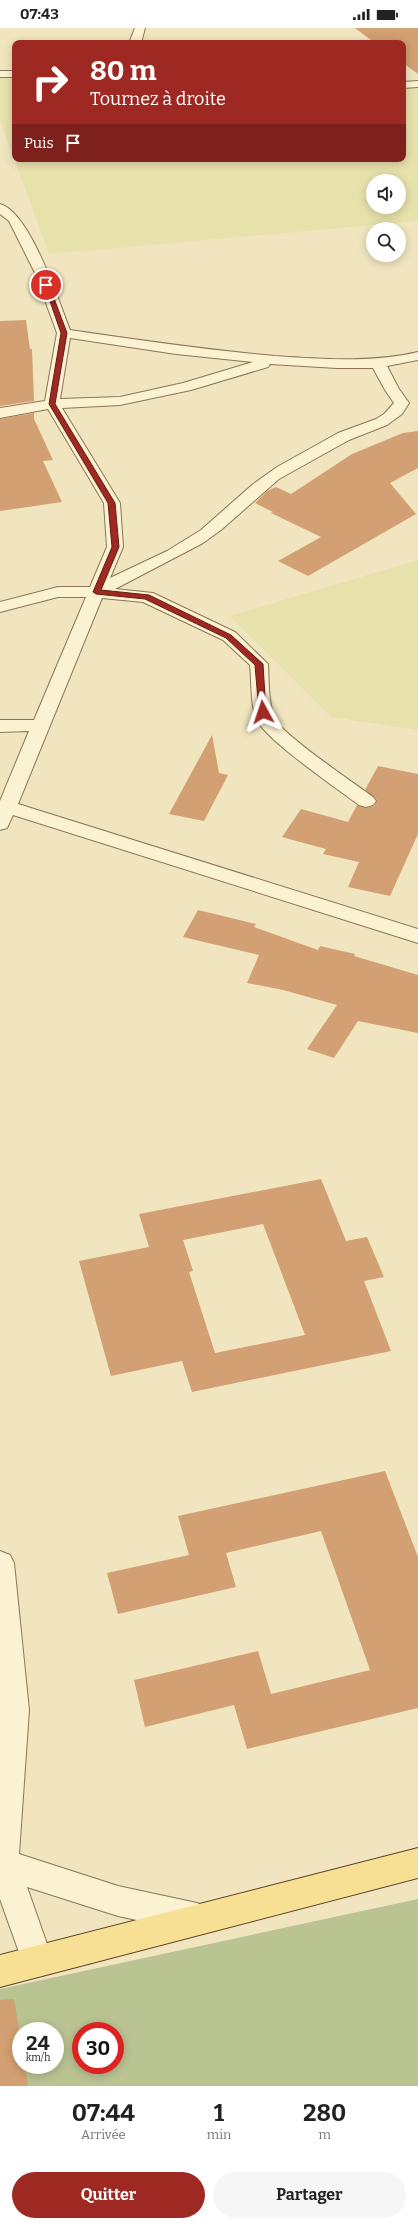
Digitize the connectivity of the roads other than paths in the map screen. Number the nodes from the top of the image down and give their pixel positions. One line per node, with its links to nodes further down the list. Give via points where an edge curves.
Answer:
1 (140, 28): 2 (street)
2 (136, 40)
3 (0, 74): 4 (street)
4 (12, 74)
5 (418, 84): 6 (street)
6 (406, 85)
7 (0, 208): 8 (street)
8 (7, 217): 9 (street, via 42,273)
9 (64, 333): 11 (street, via 206,355); 13 (street)
10 (418, 356): 12 (street)
11 (274, 360): 12 (street, via 348,365); 13 (street, via 186,387 120,401)
12 (378, 363): 15 (street, via 402,404 398,411 382,422 344,435 268,480 221,523 196,541)
13 (52, 404): 14 (street); 15 (street, via 112,503 115,547)
14 (0, 413)
15 (96, 592): 16 (street, via 58,592); 17 (street); 19 (street, via 147,597 229,636 259,664 263,712 267,722 283,738)
16 (0, 607)
17 (42, 725): 18 (street); 20 (street)
18 (0, 726)
19 (366, 801)
20 (4, 815): 21 (street)
21 (418, 936)
22 (0, 1564): 23 (street, via 14,1710)
23 (1, 1863): 25 (street, via 118,1901); 26 (street)
24 (418, 1863): 25 (main road)
25 (202, 1919): 26 (main road)
26 (37, 1962): 27 (main road)
27 (0, 1971)

